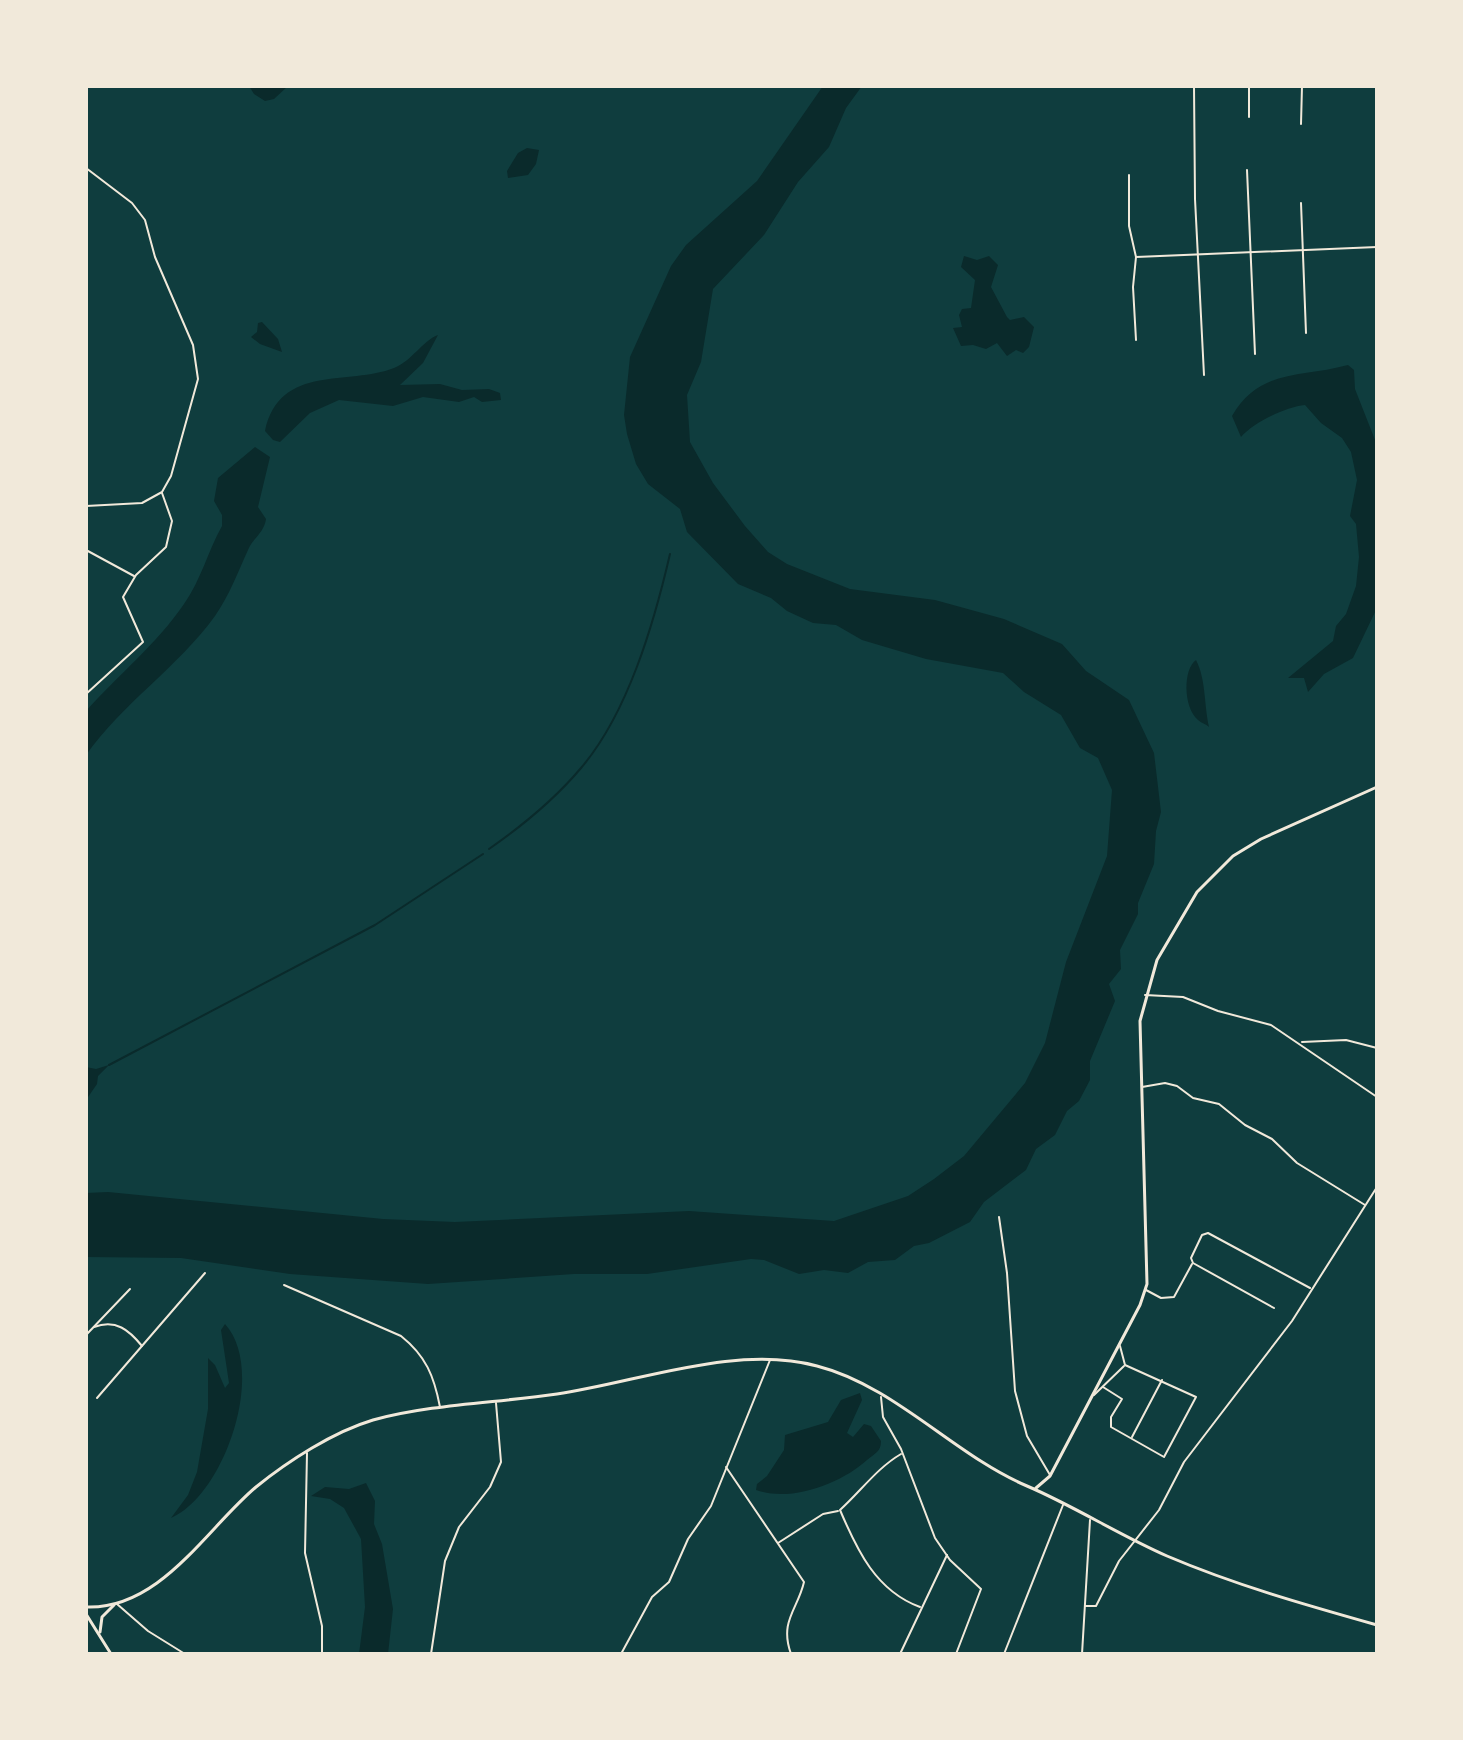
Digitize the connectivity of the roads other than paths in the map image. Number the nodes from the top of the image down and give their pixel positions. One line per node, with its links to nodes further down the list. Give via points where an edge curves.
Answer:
1 (1194, 86): 13 (street)
2 (1249, 86): 4 (street)
3 (1302, 86): 5 (street)
4 (1249, 117)
5 (1301, 124)
6 (86, 168): 19 (street, via 140,212 197,363 194,406)
7 (1247, 170): 12 (street)
8 (1129, 175): 14 (street, via 1129,226)
9 (1301, 203): 11 (street)
10 (1377, 247): 11 (street)
11 (1303, 250): 12 (street); 15 (street)
12 (1252, 251): 13 (street); 17 (street)
13 (1198, 256): 14 (street); 18 (street)
14 (1136, 257): 16 (street)
15 (1306, 333)
16 (1136, 340)
17 (1255, 354)
18 (1204, 375)
19 (162, 492): 20 (street, via 142,503); 22 (street, via 172,521 169,539)
20 (86, 506)
21 (86, 550): 22 (street)
22 (135, 577): 23 (street, via 123,597 143,642)
23 (86, 694)
24 (1377, 787): 25 (street, via 1261,839 1215,873 1172,930)
25 (1145, 995): 26 (street, via 1183,997 1271,1025); 28 (street)
26 (1301, 1042): 27 (street, via 1346,1040); 29 (street)
27 (1377, 1048)
28 (1141, 1087): 31 (street, via 1165,1083 1219,1104 1272,1139 1297,1163); 38 (street)
29 (1377, 1097)
30 (1377, 1187): 31 (street)
31 (1365, 1205): 37 (street)
32 (999, 1217): 57 (street, via 1015,1391 1027,1436)
33 (1193, 1263): 37 (street, via 1195,1247 1208,1233); 38 (street, via 1174,1297 1161,1298); 39 (street)
34 (205, 1273): 43 (street)
35 (284, 1285): 52 (street, via 413,1345 434,1376)
36 (130, 1289): 40 (street)
37 (1312, 1289): 62 (street, via 1184,1462)
38 (1146, 1290): 42 (street)
39 (1274, 1308)
40 (93, 1327): 41 (street); 43 (street, via 120,1325)
41 (86, 1335)
42 (1119, 1345): 45 (street); 48 (street)
43 (143, 1347): 50 (street)
44 (770, 1359): 49 (street, via 827,1369); 51 (street); 56 (street)
45 (1125, 1365): 46 (street); 47 (street)
46 (1162, 1380): 53 (street); 53 (street, via 1196,1397 1176,1438 1164,1457)
47 (1103, 1387): 48 (street); 53 (street, via 1122,1399 1111,1427)
48 (1094, 1395): 57 (street)
49 (881, 1397): 55 (street, via 883,1417); 58 (street)
50 (97, 1398)
51 (496, 1403): 52 (street); 75 (street, via 501,1462 490,1487 459,1527 446,1558)
52 (440, 1408): 54 (street, via 369,1421)
53 (1132, 1439)
54 (307, 1453): 65 (street, via 254,1489 159,1582); 74 (street, via 305,1553 322,1626)
55 (902, 1454): 60 (street, via 881,1466); 64 (street, via 919,1503)
56 (726, 1467): 63 (street); 76 (street, via 669,1582 652,1597)
57 (1050, 1476): 58 (street)
58 (1036, 1488): 59 (street)
59 (1063, 1505): 61 (street); 80 (street)
60 (840, 1510): 63 (street, via 823,1514); 68 (street, via 853,1544 871,1570 893,1593)
61 (1090, 1520): 62 (street); 66 (street)
62 (1135, 1542): 66 (street, via 1096,1606); 70 (street, via 1246,1587)
63 (777, 1544): 77 (street, via 804,1582 790,1616)
64 (947, 1555): 68 (street); 79 (street, via 981,1589)
65 (116, 1604): 67 (street); 71 (street, via 102,1617); 73 (street)
66 (1085, 1606): 81 (street)
67 (86, 1607)
68 (920, 1607): 78 (street)
69 (86, 1614): 71 (street)
70 (1377, 1625)
71 (100, 1635): 72 (street)
72 (111, 1654)
73 (185, 1654)
74 (322, 1654)
75 (431, 1654)
76 (621, 1654)
77 (791, 1654)
78 (900, 1654)
79 (956, 1654)
80 (1004, 1654)
81 (1082, 1654)

